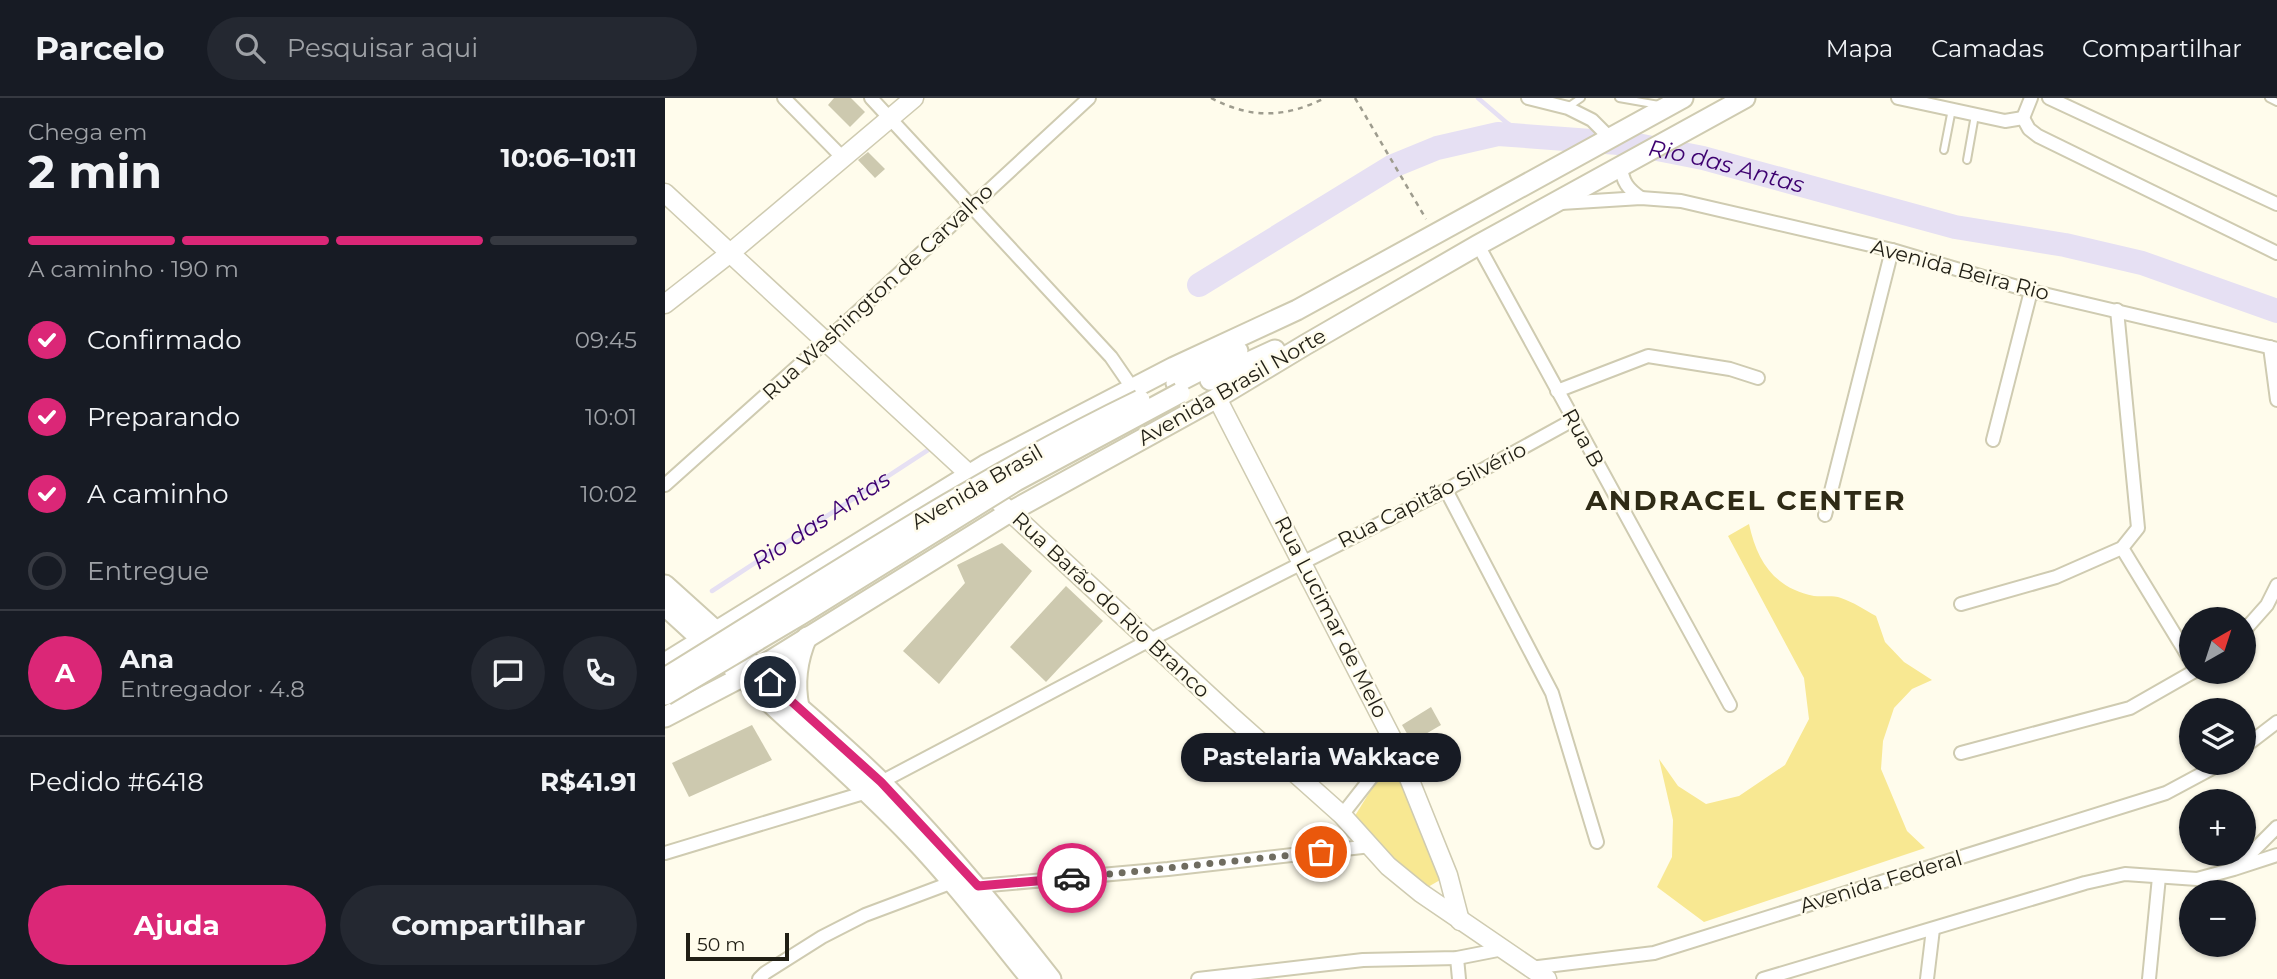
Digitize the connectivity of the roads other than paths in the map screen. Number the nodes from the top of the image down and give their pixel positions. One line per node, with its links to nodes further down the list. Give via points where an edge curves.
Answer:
1 (784, 98): 24 (street)
2 (871, 98): 20 (street)
3 (914, 98): 20 (main road)
4 (1089, 98): 31 (street, Rua Washington de Carvalho)
5 (1528, 98): 17 (street)
6 (1581, 98): 17 (lane)
7 (1619, 98): 14 (lane)
8 (1745, 98): 26 (main road, Avenida Brasil Norte)
9 (1898, 98): 13 (street)
10 (2031, 98): 21 (street)
11 (2049, 98): 15 (street)
12 (2269, 98): 16 (lane)
13 (1923, 101): 18 (street)
14 (1675, 102): 22 (main road, Avenida Brasil Norte)
15 (2071, 102): 30 (street)
16 (2277, 102)
17 (1567, 108): 22 (street, via 1592,120)
18 (1951, 109): 19 (street); 23 (lane)
19 (1975, 115): 21 (street, via 2005,121); 25 (lane)
20 (890, 117): 24 (main road); 31 (street)
21 (2023, 118): 34 (street, via 2038,136)
22 (1609, 138): 38 (main road, Avenida Brasil Norte)
23 (1944, 150)
24 (843, 158): 35 (main road)
25 (1967, 160)
26 (1626, 163): 28 (street, via 1624,182); 29 (main road, Avenida Brasil Norte)
27 (665, 193): 35 (main road, Rua Barão do Rio Branco)
28 (1641, 198): 29 (street, Avenida Beira Rio); 33 (street, Avenida Beira Rio, via 1681,201)
29 (1557, 203): 32 (main road, Avenida Brasil Norte)
30 (2277, 204)
31 (972, 205): 40 (street, Rua Washington de Carvalho); 45 (street, via 1111,357)
32 (1478, 246): 41 (main road, Avenida Brasil Norte); 46 (street, Rua B)
33 (1892, 250): 36 (street, Avenida Beira Rio); 55 (street)
34 (2277, 253)
35 (729, 254): 37 (main road); 40 (main road, Rua Barão do Rio Branco)
36 (2031, 291): 39 (street, Avenida Beira Rio); 50 (street)
37 (665, 304)
38 (1297, 310): 44 (main road, Avenida Brasil); 45 (main road, Avenida Brasil Norte)
39 (2117, 310): 42 (street, Avenida Beira Rio); 56 (street, via 2138,521)
40 (827, 341): 51 (main road, Rua Barão do Rio Branco); 52 (street, Rua Washington de Carvalho)
41 (1305, 345): 44 (main road, Avenida Brasil, via 1276,350); 47 (main road, Avenida Brasil Norte)
42 (2274, 348): 48 (street)
43 (1758, 378): 46 (street, via 1648,355)
44 (1178, 388): 67 (main road, Avenida Brasil, bridge, via 1065,436); 70 (main road, Avenida Brasil, bridge)
45 (1133, 389): 51 (main road, Avenida Brasil Norte)
46 (1557, 391): 49 (street, Rua B)
47 (1217, 398): 54 (main road, Avenida Brasil Norte); 57 (main road, Rua Lucimar de Melo)
48 (2277, 400)
49 (1573, 421): 53 (street, Rua Capitão Silvério); 71 (street, Rua B)
50 (1993, 440)
51 (968, 474): 54 (main road, Rua Barão do Rio Branco); 63 (main road, Avenida Brasil Norte)
52 (665, 485)
53 (1447, 491): 57 (street, Rua Capitão Silvério); 82 (street, via 1552,693)
54 (1010, 512): 64 (main road, Avenida Brasil Norte); 65 (main road, Rua Barão do Rio Branco)
55 (1825, 515)
56 (2122, 548): 60 (street, via 2056,577); 66 (street)
57 (1303, 561): 65 (street, Rua Capitão Silvério); 76 (main road, Rua Lucimar de Melo)
58 (665, 585): 63 (main road)
59 (2277, 585): 62 (street)
60 (1961, 604)
61 (671, 612): 63 (main road); 67 (main road, via 681,625 682,641)
62 (2256, 617)
63 (711, 636): 67 (main road, Avenida Brasil Norte); 68 (main road)
64 (807, 637): 68 (main road, Avenida Brasil Norte); 72 (main road, via 796,673)
65 (1150, 640): 79 (street, Rua Capitão Silvério); 80 (main road, Rua Barão do Rio Branco)
66 (2179, 641)
67 (667, 667)
68 (749, 673): 72 (main road); 73 (main road, Avenida Brasil Norte); 79 (main road)
69 (2179, 680): 77 (street, via 2130,708)
70 (665, 695)
71 (1730, 705)
72 (799, 707): 79 (main road)
73 (665, 717)
74 (2277, 722): 75 (street)
75 (2256, 738)
76 (1396, 746): 80 (street); 90 (main road, Rua Lucimar de Melo, via 1448,875)
77 (1961, 753)
78 (2200, 775): 94 (street, Avenida Federal, via 2166,793 1654,953)
79 (874, 787): 84 (street, Rua Capitão Silvério); 88 (main road); 89 (main road)
80 (1342, 815): 83 (main road, Rua Barão do Rio Branco)
81 (2277, 827): 86 (street)
82 (1597, 842)
83 (1371, 846): 89 (street); 90 (main road, Rua Barão do Rio Branco, via 1396,873)
84 (665, 853)
85 (2277, 855): 86 (street)
86 (2234, 869): 87 (street, via 2197,879)
87 (2159, 877): 91 (street, via 2125,874 2085,883); 103 (street)
88 (953, 882): 95 (street, via 865,915); 96 (main road)
89 (978, 886): 97 (main road)
90 (1460, 921): 92 (main road, Rua Barão do Rio Branco)
91 (1933, 929): 101 (street); 102 (street)
92 (1503, 949): 93 (street); 94 (main road, Rua Barão do Rio Branco)
93 (1457, 958): 98 (street, via 1363,960); 99 (street)
94 (1531, 968): 100 (main road, Rua Barão do Rio Branco)
95 (759, 979)
96 (1031, 979)
97 (1051, 979)
98 (1198, 979)
99 (1459, 979)
100 (1547, 979)
101 (1763, 979)
102 (1927, 979)
103 (2150, 979)

